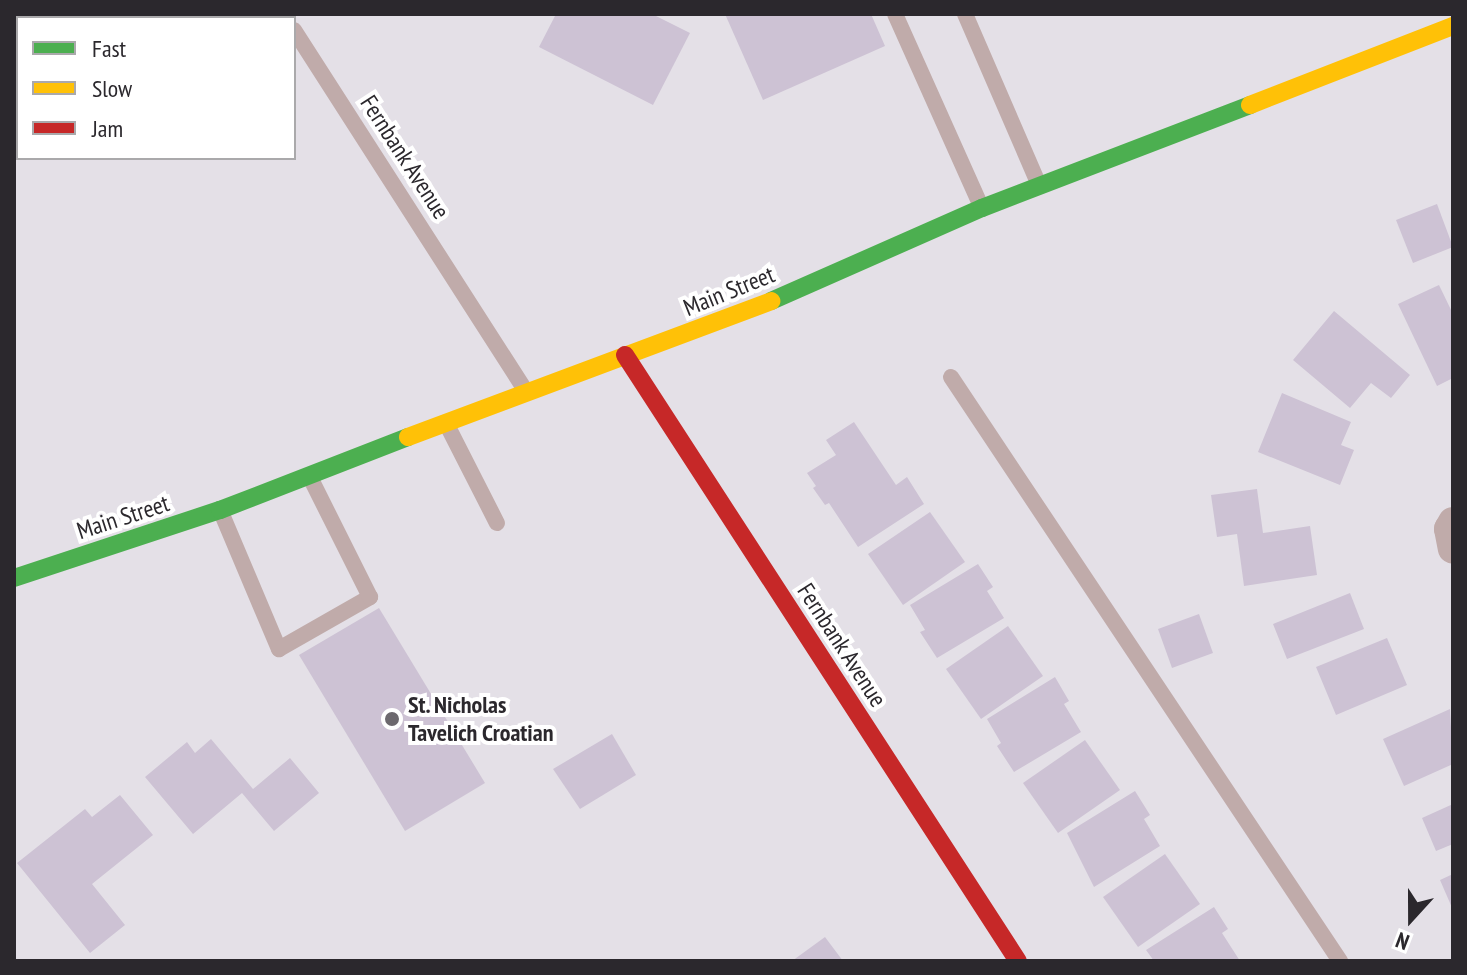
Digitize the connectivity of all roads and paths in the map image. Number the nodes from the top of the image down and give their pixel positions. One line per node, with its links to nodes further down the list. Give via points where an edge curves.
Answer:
1 (895, 14): 6 (lane)
2 (965, 14): 5 (lane)
3 (1453, 26): 5 (main road, Main Street)
4 (296, 33): 9 (lane, Fernbank Avenue)
5 (1040, 186): 6 (main road, Main Street)
6 (982, 208): 7 (main road, Main Street, via 731,318)
7 (625, 355): 9 (main road, Main Street); 17 (main road, Fernbank Avenue)
8 (951, 377): 18 (lane)
9 (527, 393): 10 (main road, Main Street)
10 (447, 423): 11 (main road, Main Street); 14 (lane)
11 (310, 477): 12 (main road, Main Street); 12 (lane, via 370,597 279,649)
12 (220, 510): 16 (main road, Main Street)
13 (1453, 522): 15 (street)
14 (497, 523)
15 (1453, 549)
16 (14, 578)
17 (1018, 961)
18 (1340, 961)

